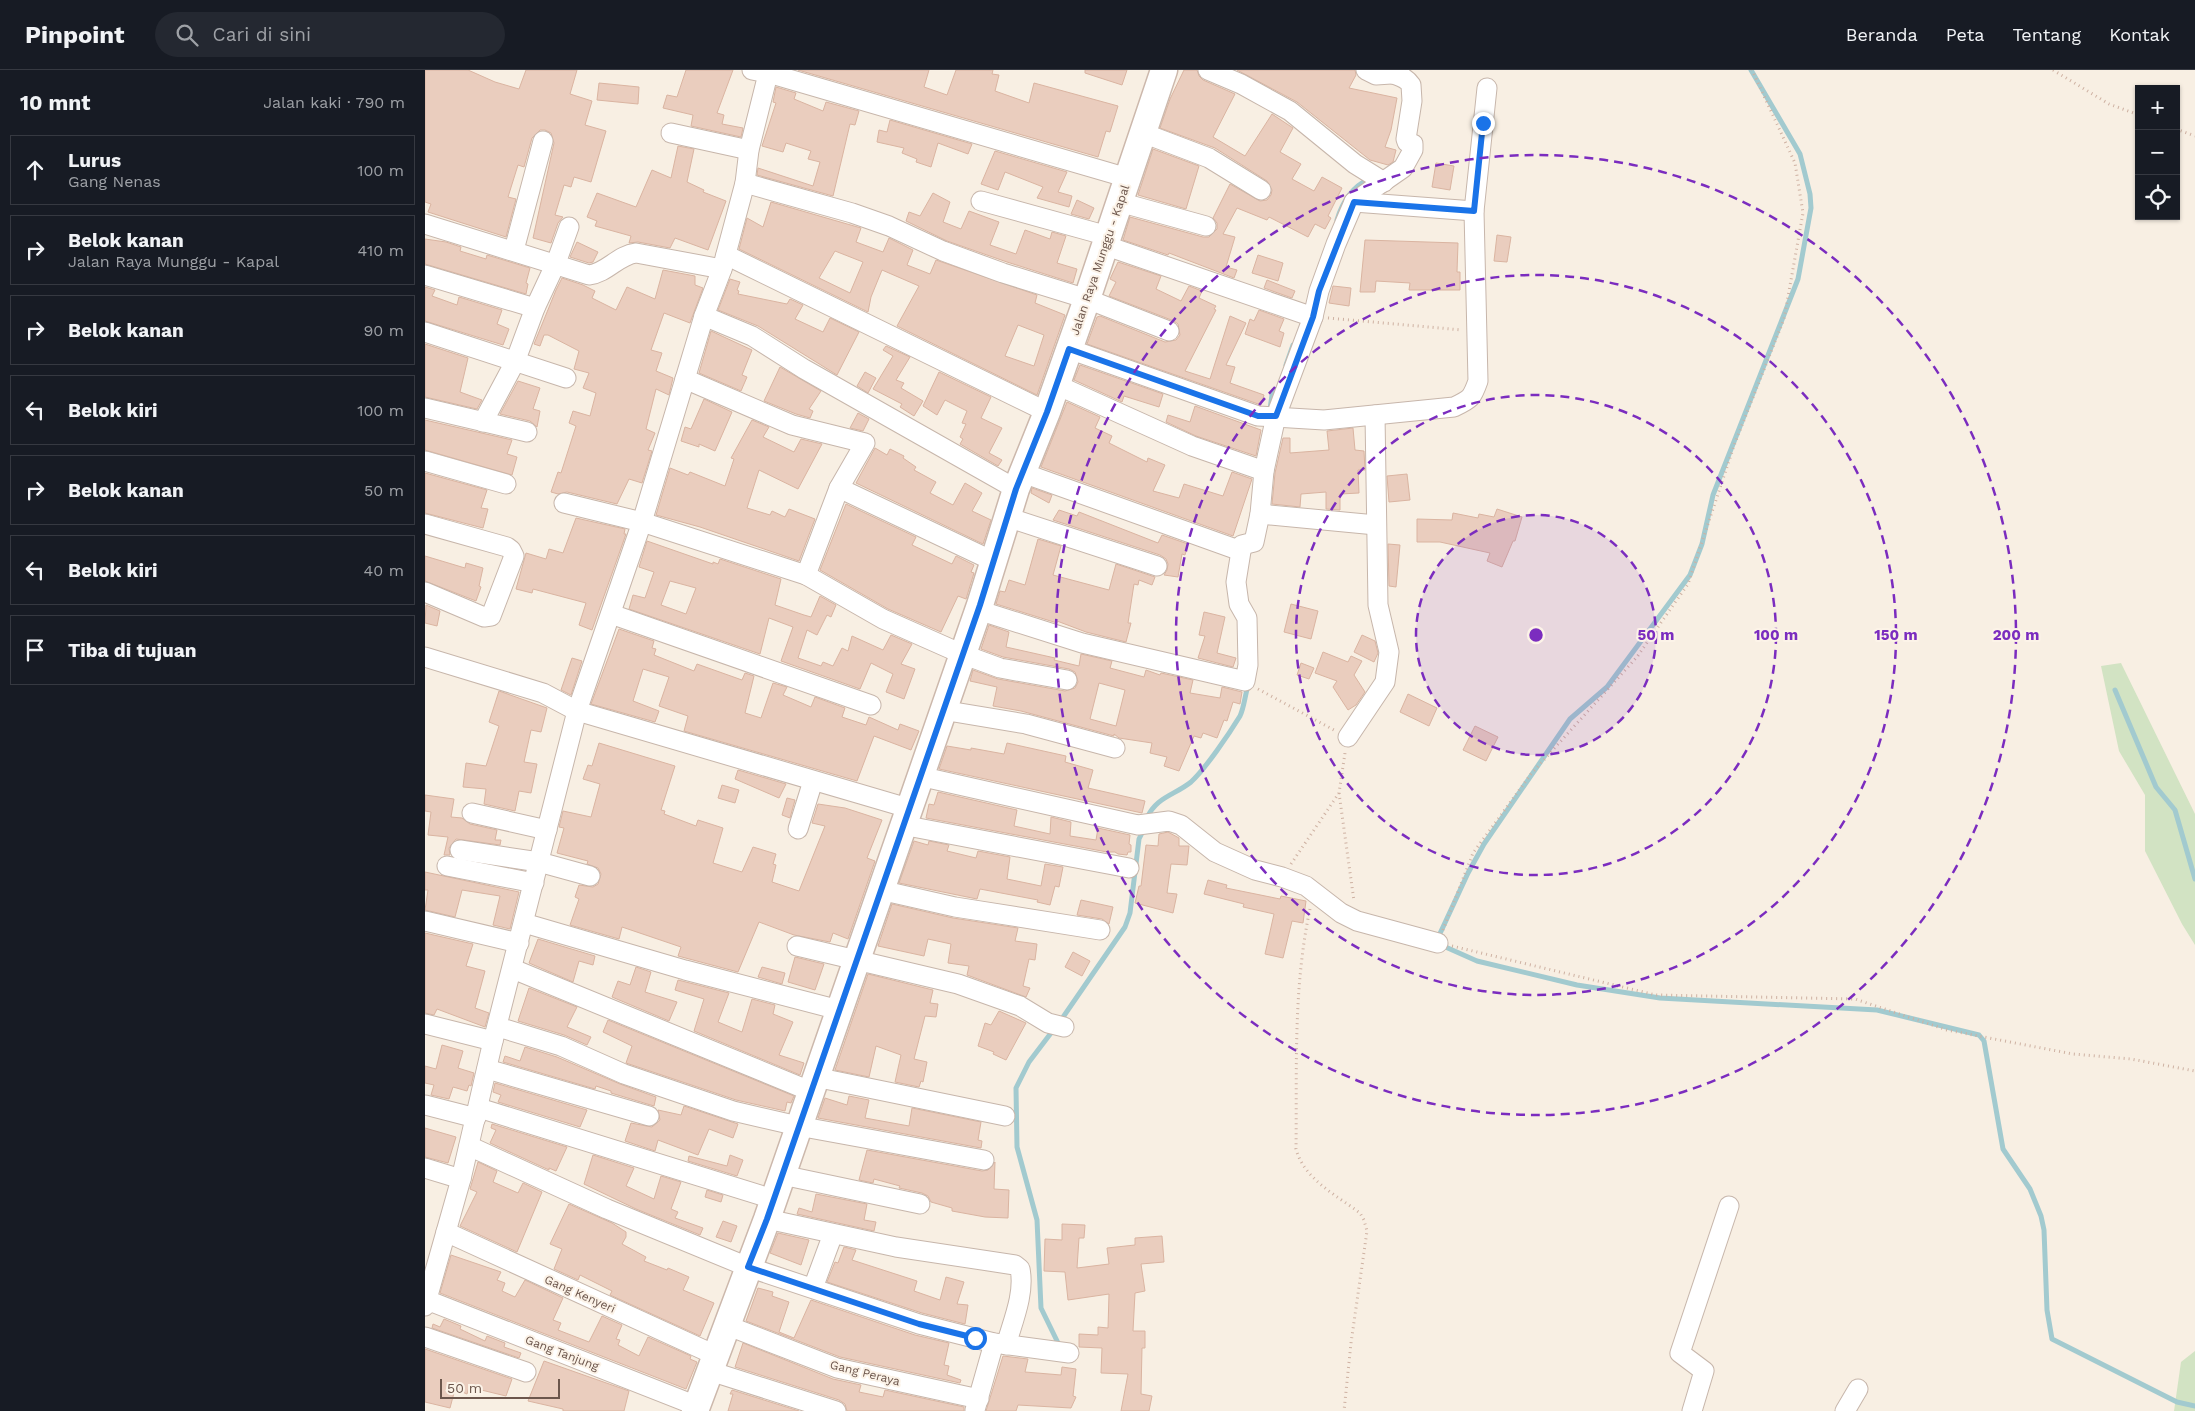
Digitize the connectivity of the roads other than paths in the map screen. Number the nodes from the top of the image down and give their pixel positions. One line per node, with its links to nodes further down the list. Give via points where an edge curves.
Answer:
1 (1164, 70): 8 (street, Jalan Raya Munggu - Kapal)
2 (1208, 70): 11 (street, via 1290,111 1355,164)
3 (1366, 70): 5 (street, via 1376,75)
4 (763, 71): 10 (street); 13 (street)
5 (1388, 72): 11 (street, via 1401,75 1411,85 1406,139 1413,144 1413,150 1403,168)
6 (1487, 88): 17 (street)
7 (671, 133): 10 (street)
8 (1143, 133): 13 (street, Jalan Raya Munggu - Kapal); 14 (street, via 1209,158)
9 (543, 141): 22 (street)
10 (749, 150): 12 (street)
11 (1384, 182): 16 (street)
12 (745, 183): 23 (street); 26 (street, via 852,213 994,270)
13 (1123, 190): 19 (street); 21 (street, Jalan Raya Munggu - Kapal)
14 (1261, 190)
15 (981, 201): 21 (street)
16 (1354, 202): 17 (street); 29 (street)
17 (1474, 211): 39 (street, via 1478,381 1473,397 1454,407)
18 (425, 224): 22 (street)
19 (1206, 226)
20 (569, 227): 24 (street)
21 (1106, 240): 26 (street, Jalan Raya Munggu - Kapal); 29 (street)
22 (514, 250): 24 (street)
23 (724, 262): 24 (street, via 636,253 624,256 594,274); 28 (street); 38 (street)
24 (556, 263): 27 (street)
25 (425, 275): 27 (street)
26 (1087, 298): 30 (street); 32 (street, Jalan Raya Munggu - Kapal)
27 (535, 308): 33 (street)
28 (703, 316): 35 (street); 45 (street, via 752,336 804,369)
29 (1313, 317): 40 (street)
30 (1169, 331)
31 (425, 332): 33 (street)
32 (1069, 349): 36 (street, Jalan Raya Munggu - Kapal); 40 (street, via 1258,416)
33 (515, 362): 34 (street); 41 (street)
34 (565, 378)
35 (685, 379): 47 (street, via 792,425 865,444); 51 (street)
36 (1057, 386): 38 (street, Jalan Raya Munggu - Kapal); 44 (street, via 1192,446)
37 (425, 408): 41 (street)
38 (1047, 412): 45 (street, Jalan Raya Munggu - Kapal)
39 (1375, 415): 40 (street, via 1325,420); 53 (street)
40 (1276, 416): 44 (street)
41 (483, 422): 42 (street)
42 (527, 432)
43 (425, 461): 46 (street)
44 (1264, 471): 49 (street)
45 (1019, 481): 50 (street, Jalan Raya Munggu - Kapal); 54 (street)
46 (506, 484)
47 (839, 488): 55 (street); 57 (street)
48 (564, 503): 51 (street)
49 (1260, 514): 53 (street); 54 (street, via 1254,542 1242,545)
50 (1007, 517): 55 (street, Jalan Raya Munggu - Kapal); 56 (street)
51 (642, 522): 57 (street); 60 (street)
52 (425, 524): 58 (street, via 507,547 514,556 491,616 484,617)
53 (1376, 525): 67 (street, via 1378,606 1389,652 1385,682)
54 (1241, 551): 59 (street, via 1236,582 1239,604 1247,618 1245,681 1082,643)
55 (993, 561): 59 (street, Jalan Raya Munggu - Kapal)
56 (1157, 566)
57 (806, 575): 61 (street, via 883,620)
58 (425, 592)
59 (978, 610): 61 (street, Jalan Raya Munggu - Kapal)
60 (611, 614): 64 (street); 66 (street)
61 (962, 654): 63 (street, via 1000,668); 65 (street, Jalan Raya Munggu - Kapal)
62 (425, 657): 66 (street, via 543,692)
63 (1067, 680)
64 (871, 705)
65 (942, 710): 68 (street, via 1026,724); 69 (street, Jalan Raya Munggu - Kapal)
66 (577, 711): 70 (street); 74 (street)
67 (1348, 737)
68 (1115, 748)
69 (919, 776): 72 (street, Jalan Raya Munggu - Kapal); 85 (street, via 1138,825 1169,821 1181,825 1215,852 1314,890 1341,913 1357,921)
70 (813, 781): 72 (street); 73 (street)
71 (472, 812): 74 (street)
72 (905, 817): 78 (street); 81 (street, Jalan Raya Munggu - Kapal)
73 (798, 829)
74 (547, 830): 76 (street)
75 (460, 850): 76 (street)
76 (539, 862): 79 (street); 80 (street)
77 (447, 866): 80 (street)
78 (1129, 868)
79 (590, 876)
80 (534, 883): 83 (street)
81 (879, 890): 84 (street, via 955,907); 88 (street, Jalan Raya Munggu - Kapal)
82 (425, 921): 86 (street)
83 (524, 923): 86 (street); 90 (street)
84 (1100, 930)
85 (1438, 943)
86 (519, 944): 89 (street)
87 (797, 946): 88 (street)
88 (855, 960): 90 (street, Jalan Raya Munggu - Kapal); 91 (street, via 958,984 1020,1006)
89 (513, 969): 93 (street); 95 (street)
90 (839, 1010): 95 (street, Jalan Raya Munggu - Kapal)
91 (1048, 1021)
92 (425, 1024): 93 (street)
93 (496, 1034): 94 (street); 100 (street, via 561,1046 624,1074 733,1111)
94 (487, 1069): 97 (street); 98 (street)
95 (813, 1084): 99 (street); 100 (street, Jalan Raya Munggu - Kapal)
96 (425, 1105): 97 (street)
97 (477, 1113): 101 (street); 105 (street)
98 (649, 1116)
99 (1005, 1116)
100 (798, 1126): 102 (street); 105 (street, Jalan Raya Munggu - Kapal)
101 (469, 1146): 104 (street); 110 (street)
102 (984, 1160)
103 (425, 1168): 104 (street)
104 (461, 1179): 108 (street)
105 (774, 1198): 106 (street); 109 (street); 110 (street, Jalan Raya Munggu - Kapal)
106 (920, 1204)
107 (1729, 1206): 124 (street, via 1680,1353 1705,1371)
108 (446, 1232): 111 (street); 118 (street, Gang Kenyeri)
109 (833, 1234): 112 (street); 116 (street, via 1015,1265 1021,1275 1020,1297)
110 (748, 1267): 112 (street); 114 (street, Jalan Raya Munggu - Kapal)
111 (430, 1268): 113 (street)
112 (813, 1288): 116 (street, via 919,1324)
113 (426, 1303): 122 (street, Gang Tanjung)
114 (726, 1326): 118 (street, Jalan Raya Munggu - Kapal); 121 (street, Gang Peraya, via 837,1368)
115 (425, 1337): 119 (street)
116 (1000, 1344): 117 (street); 121 (street)
117 (1069, 1353)
118 (713, 1363): 122 (street, Jalan Raya Munggu - Kapal); 123 (street, Gang Kenyeri)
119 (526, 1372)
120 (1858, 1389): 125 (street)
121 (977, 1405)
122 (696, 1408)
123 (836, 1411)
124 (1692, 1411)
125 (1845, 1411)

